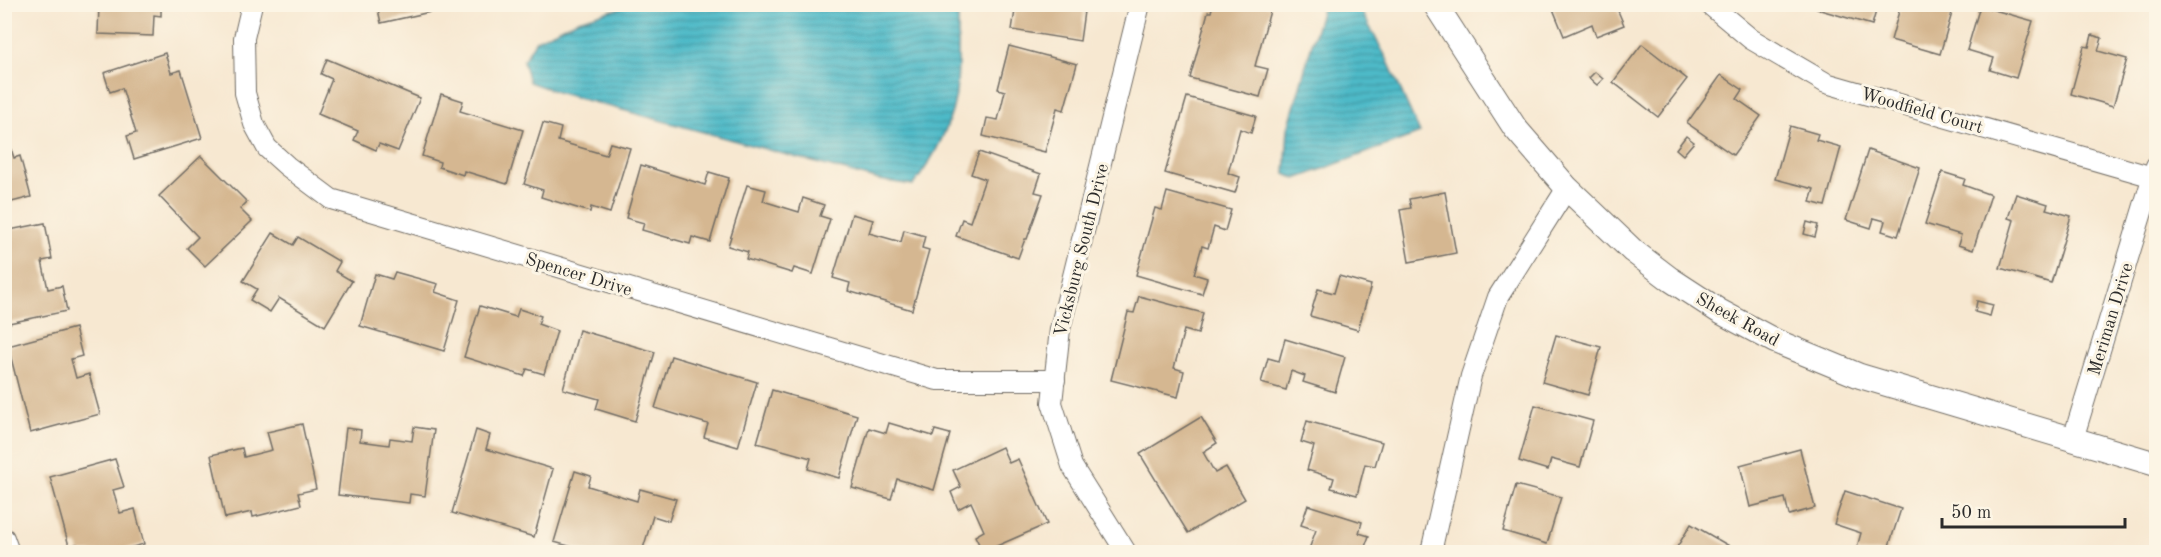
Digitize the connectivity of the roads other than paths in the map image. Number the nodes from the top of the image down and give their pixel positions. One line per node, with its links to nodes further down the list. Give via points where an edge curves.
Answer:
1 (252, 4): 7 (street, Spencer Drive, via 244,38 244,60 245,93 254,124 267,148 331,199 937,380)
2 (1140, 4): 7 (street, Vicksburg South Drive, via 1060,329)
3 (1435, 4): 6 (street, Sheek Road, via 1515,128)
4 (1709, 4): 5 (street, Woodfield Court, via 1751,39 1826,83)
5 (2155, 170): 8 (street, Meriman Drive)
6 (1567, 188): 8 (street, Sheek Road, via 1633,251 1670,279 1775,341 1860,376); 13 (street, via 1498,297 1471,376)
7 (1055, 380): 12 (street, Vicksburg South Drive, via 1052,403 1072,466)
8 (2073, 439): 9 (street, Sheek Road)
9 (2157, 464)
10 (4, 538): 11 (street)
11 (9, 552)
12 (1126, 552)
13 (1431, 552)

